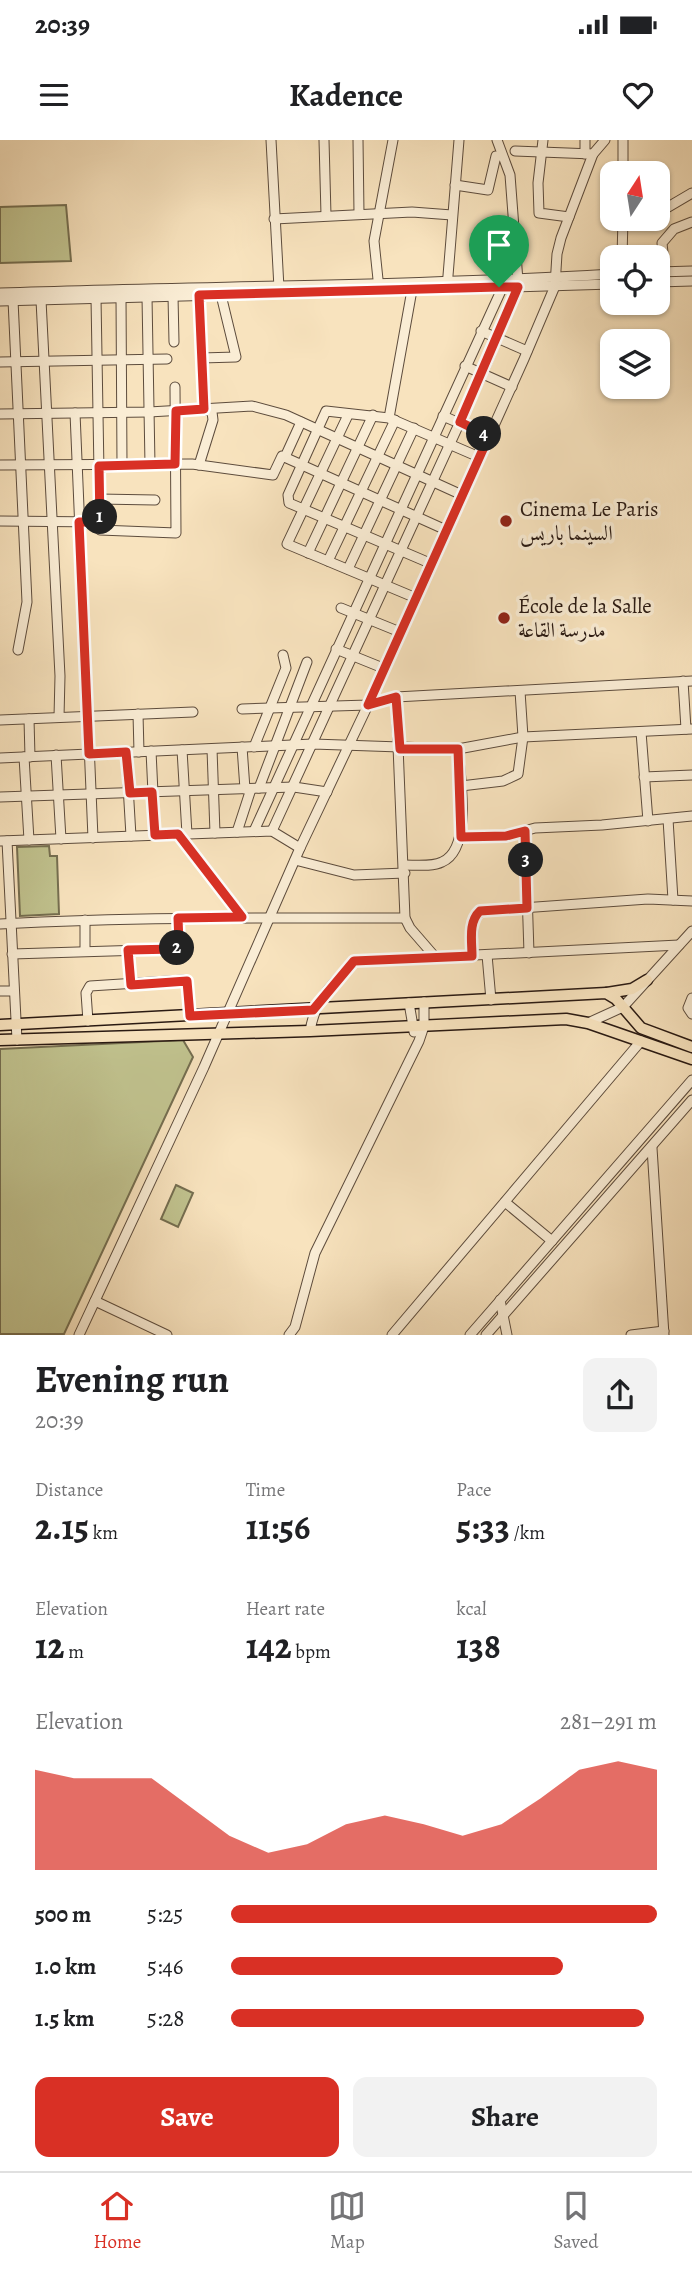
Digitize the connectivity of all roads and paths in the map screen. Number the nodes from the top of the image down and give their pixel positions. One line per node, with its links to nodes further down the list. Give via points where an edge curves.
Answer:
1 (271, 140): 25 (street)
2 (324, 140): 22 (street)
3 (358, 140): 20 (street)
4 (393, 140): 21 (street)
5 (459, 140): 17 (street)
6 (497, 140): 15 (street)
7 (543, 140): 13 (street)
8 (585, 140): 14 (street)
9 (605, 140): 14 (street)
10 (612, 140): 11 (street)
11 (623, 141): 16 (street)
12 (515, 151): 13 (street)
13 (544, 151): 14 (street); 24 (street, via 539,213)
14 (589, 154): 24 (street)
15 (502, 156): 17 (street, via 496,156 488,190); 34 (street, via 510,175)
16 (623, 161)
17 (455, 185): 23 (street)
18 (692, 194): 19 (street)
19 (670, 206)
20 (359, 213): 21 (street); 22 (street)
21 (379, 213): 23 (street); 38 (street, via 374,241)
22 (326, 215): 25 (street)
23 (452, 215): 36 (street)
24 (569, 217): 33 (street, via 556,254)
25 (274, 219): 39 (street)
26 (692, 222): 27 (street, via 674,229)
27 (662, 245)
28 (692, 271): 29 (street)
29 (670, 275)
30 (600, 276): 33 (street)
31 (670, 278): 32 (street)
32 (692, 281)
33 (556, 282): 34 (street); 35 (street); 54 (street)
34 (518, 284): 37 (street); 52 (street)
35 (600, 284)
36 (448, 285): 37 (street); 38 (street); 41 (street)
37 (502, 285): 51 (street)
38 (378, 287): 39 (street); 41 (street)
39 (279, 289): 40 (street); 43 (street)
40 (199, 290): 42 (street); 43 (street); 44 (street); 55 (street)
41 (412, 290): 79 (street)
42 (0, 293)
43 (221, 295): 55 (street, via 236,357)
44 (173, 296): 45 (street); 53 (street)
45 (147, 297): 47 (street); 56 (street)
46 (96, 298): 47 (street); 49 (street); 59 (street)
47 (121, 298): 58 (street)
48 (13, 300): 49 (street); 50 (street); 61 (street)
49 (41, 300): 62 (street)
50 (0, 301)
51 (481, 331): 52 (street); 63 (street)
52 (498, 338): 54 (street); 64 (street)
53 (174, 342)
54 (527, 351): 66 (street)
55 (201, 358): 67 (street)
56 (148, 359): 57 (street); 58 (street); 71 (street)
57 (167, 359)
58 (123, 360): 59 (street); 68 (street)
59 (97, 361): 62 (street); 70 (street)
60 (0, 362): 61 (street)
61 (16, 362): 62 (street); 74 (street)
62 (46, 363): 75 (street)
63 (465, 366): 64 (street); 78 (street)
64 (482, 374): 66 (street); 81 (street)
65 (175, 387): 69 (street)
66 (512, 387): 85 (street)
67 (204, 409): 69 (street); 80 (street, via 252,406); 98 (street, via 212,412 213,420)
68 (121, 411): 70 (street); 71 (street); 102 (street)
69 (176, 411): 71 (street); 92 (street)
70 (98, 412): 72 (street); 101 (street)
71 (149, 412): 97 (street)
72 (75, 413): 75 (street); 96 (street)
73 (0, 414): 74 (street)
74 (18, 414): 75 (street); 94 (street)
75 (46, 414): 95 (street)
76 (348, 415): 77 (street); 83 (street, via 326,411); 86 (street)
77 (373, 415): 79 (street); 88 (street)
78 (443, 416): 81 (street); 84 (street)
79 (392, 419): 82 (street); 89 (street)
80 (301, 422): 83 (street); 90 (street)
81 (460, 422): 85 (street); 87 (street)
82 (414, 428): 84 (street); 100 (street)
83 (317, 429): 86 (street); 99 (street)
84 (433, 436): 87 (street); 104 (street)
85 (489, 436): 91 (street)
86 (339, 438): 88 (street); 103 (street)
87 (449, 444): 91 (street); 105 (street)
88 (358, 447): 89 (street); 106 (street)
89 (378, 456): 100 (street); 107 (street)
90 (285, 457): 98 (street, via 273,475); 99 (street)
91 (479, 457): 108 (street)
92 (175, 464): 97 (street); 98 (street); 120 (street, via 176,533 100,530)
93 (0, 465): 94 (street)
94 (21, 465): 95 (street); 117 (street)
95 (49, 465): 96 (street); 118 (street)
96 (77, 465): 101 (street); 119 (street)
97 (150, 465): 102 (street)
98 (199, 465)
99 (302, 465): 103 (street); 113 (street, via 288,501)
100 (397, 465): 104 (street); 111 (street)
101 (99, 466): 102 (street); 109 (street)
102 (122, 466)
103 (322, 474): 106 (street); 113 (street)
104 (416, 474): 105 (street); 112 (street)
105 (432, 481): 108 (street); 114 (street)
106 (341, 483): 107 (street); 115 (street)
107 (361, 492): 111 (street); 121 (street)
108 (463, 495): 122 (street)
109 (99, 499): 110 (street); 120 (street)
110 (155, 500)
111 (380, 500): 112 (street); 123 (street)
112 (400, 509): 114 (street); 124 (street)
113 (306, 510): 115 (street); 126 (street, via 287,544)
114 (416, 517): 122 (street); 125 (street)
115 (324, 518): 121 (street); 126 (street)
116 (0, 521): 117 (street)
117 (24, 522): 118 (street); 138 (street, via 27,602)
118 (52, 522): 119 (street); 155 (street)
119 (79, 522): 120 (street); 154 (street)
120 (100, 522)
121 (345, 526): 123 (street); 127 (street)
122 (446, 530): 128 (street)
123 (364, 534): 124 (street); 129 (street)
124 (384, 543): 125 (street); 130 (street)
125 (401, 551): 128 (street); 131 (street)
126 (308, 553): 127 (street)
127 (328, 561): 129 (street)
128 (432, 564): 132 (street)
129 (348, 569): 130 (street)
130 (368, 578): 131 (street); 134 (street)
131 (385, 585): 132 (street); 135 (street)
132 (416, 598): 136 (street)
133 (341, 608): 134 (street)
134 (353, 613): 135 (street); 137 (street)
135 (369, 622): 136 (street); 140 (street)
136 (400, 632): 142 (street)
137 (336, 649): 140 (street); 146 (street)
138 (18, 650)
139 (283, 655): 150 (street, via 286,668)
140 (353, 656): 142 (street); 147 (street)
141 (307, 662): 149 (street)
142 (383, 668): 148 (street)
143 (688, 681): 144 (street); 158 (street)
144 (520, 691): 145 (street); 160 (street)
145 (396, 697): 148 (street); 168 (street)
146 (312, 705): 147 (street); 149 (street); 162 (street)
147 (332, 705): 148 (street); 161 (street)
148 (368, 705): 164 (street)
149 (290, 706): 150 (street); 163 (street)
150 (270, 707): 151 (street); 166 (street)
151 (242, 709)
152 (194, 712): 153 (street)
153 (138, 714): 154 (street); 173 (street)
154 (86, 717): 155 (street); 174 (street)
155 (59, 718): 156 (street)
156 (29, 719): 157 (street); 176 (street)
157 (0, 720)
158 (689, 729): 159 (street)
159 (641, 732): 160 (street); 179 (street)
160 (523, 737): 169 (street); 180 (street, via 521,765 511,779)
161 (313, 744): 162 (street); 164 (street); 181 (street)
162 (292, 745): 163 (street); 182 (street)
163 (273, 746): 166 (street); 183 (street)
164 (349, 746): 168 (street); 188 (street)
165 (242, 747): 166 (street); 167 (street); 183 (street)
166 (254, 747)
167 (212, 748): 170 (street); 184 (street)
168 (400, 749): 169 (street); 211 (street)
169 (458, 749): 180 (street)
170 (182, 750): 171 (street); 185 (street)
171 (151, 751): 173 (street); 186 (street)
172 (126, 752): 173 (street); 174 (street); 187 (street)
173 (139, 752)
174 (89, 754): 175 (street); 189 (street)
175 (57, 755): 176 (street); 190 (street)
176 (27, 757): 177 (street); 191 (street)
177 (0, 758)
178 (692, 775): 179 (street)
179 (644, 777): 195 (street)
180 (461, 786): 204 (street)
181 (294, 787): 182 (street); 188 (street); 197 (street)
182 (274, 788): 183 (street); 196 (street)
183 (252, 789): 184 (street); 199 (street)
184 (214, 790): 185 (street); 200 (street)
185 (185, 791): 186 (street); 201 (street)
186 (152, 792): 187 (street); 202 (street)
187 (130, 793): 189 (street); 203 (street)
188 (327, 793): 209 (street)
189 (92, 794): 190 (street); 205 (street)
190 (58, 795): 191 (street); 206 (street)
191 (27, 796): 192 (street); 207 (street)
192 (0, 797)
193 (692, 816): 194 (street)
194 (667, 819): 195 (street); 213 (street)
195 (648, 821): 198 (street)
196 (254, 831): 197 (street); 199 (street)
197 (272, 831): 209 (street)
198 (525, 831): 204 (street); 215 (street)
199 (237, 832): 200 (street)
200 (215, 833): 201 (street)
201 (183, 834): 202 (street); 216 (street)
202 (155, 835): 203 (street)
203 (131, 836): 205 (street)
204 (461, 837): 211 (street, via 456,850 440,863)
205 (93, 838): 206 (street)
206 (61, 839): 207 (street)
207 (29, 840): 208 (street)
208 (4, 841): 212 (street)
209 (300, 848): 210 (street)
210 (295, 860): 211 (street, via 354,874); 219 (street)
211 (405, 869): 218 (street)
212 (4, 882): 221 (street)
213 (673, 900): 214 (street); 215 (street)
214 (692, 901)
215 (527, 908): 227 (street); 229 (street, via 480,911 471,935)
216 (242, 917): 217 (street); 219 (street)
217 (178, 918): 220 (street); 225 (street, via 176,949)
218 (405, 918): 219 (street); 231 (street)
219 (269, 919): 243 (street)
220 (85, 920): 221 (street); 226 (street)
221 (11, 923): 222 (street); 228 (street)
222 (0, 924)
223 (692, 932): 224 (street)
224 (679, 945): 227 (street); 232 (street)
225 (128, 950): 226 (street); 233 (street)
226 (85, 951): 228 (street)
227 (529, 953): 230 (street)
228 (12, 954): 234 (street)
229 (472, 956): 230 (street); 231 (street)
230 (487, 956): 238 (street)
231 (436, 958): 242 (street, via 354,961)
232 (647, 980): 236 (main road, via 632,989); 241 (street)
233 (131, 985): 245 (street, via 187,981); 247 (street, via 87,989)
234 (13, 990): 235 (street); 249 (street)
235 (0, 991)
236 (606, 993): 238 (main road); 241 (main road)
237 (692, 998): 244 (street, via 688,1008)
238 (491, 1000): 240 (main road)
239 (409, 1003): 240 (main road); 242 (main road); 251 (street)
240 (424, 1003): 252 (street)
241 (623, 1007): 248 (street); 260 (main road, via 641,1028)
242 (313, 1010): 243 (main road); 253 (street)
243 (226, 1014): 245 (main road); 254 (street)
244 (692, 1014)
245 (190, 1016): 246 (main road)
246 (135, 1018): 247 (main road); 255 (main road)
247 (88, 1021): 249 (main road)
248 (588, 1023): 252 (main road, via 566,1019); 259 (main road)
249 (15, 1024): 250 (main road); 257 (street)
250 (0, 1025)
251 (411, 1026): 252 (main road); 253 (main road); 258 (street)
252 (424, 1026): 258 (street)
253 (310, 1031): 254 (main road)
254 (219, 1034): 255 (main road); 269 (street)
255 (136, 1036): 257 (main road)
256 (0, 1040): 257 (main road)
257 (17, 1040)
258 (419, 1041): 274 (street, via 315,1253 295,1328)
259 (641, 1041): 261 (main road); 266 (street)
260 (692, 1047)
261 (692, 1059)
262 (692, 1080): 264 (street)
263 (692, 1100): 265 (street)
264 (645, 1134): 265 (street); 267 (street)
265 (652, 1148): 270 (street); 271 (street)
266 (505, 1202): 267 (street); 275 (street)
267 (552, 1241): 268 (street)
268 (500, 1300): 270 (street); 276 (street)
269 (95, 1301): 272 (street); 273 (street)
270 (506, 1313): 277 (street); 278 (street)
271 (664, 1333): 279 (street)
272 (79, 1335)
273 (167, 1335)
274 (289, 1335)
275 (393, 1335)
276 (470, 1335)
277 (486, 1335)
278 (507, 1335)
279 (631, 1335)

